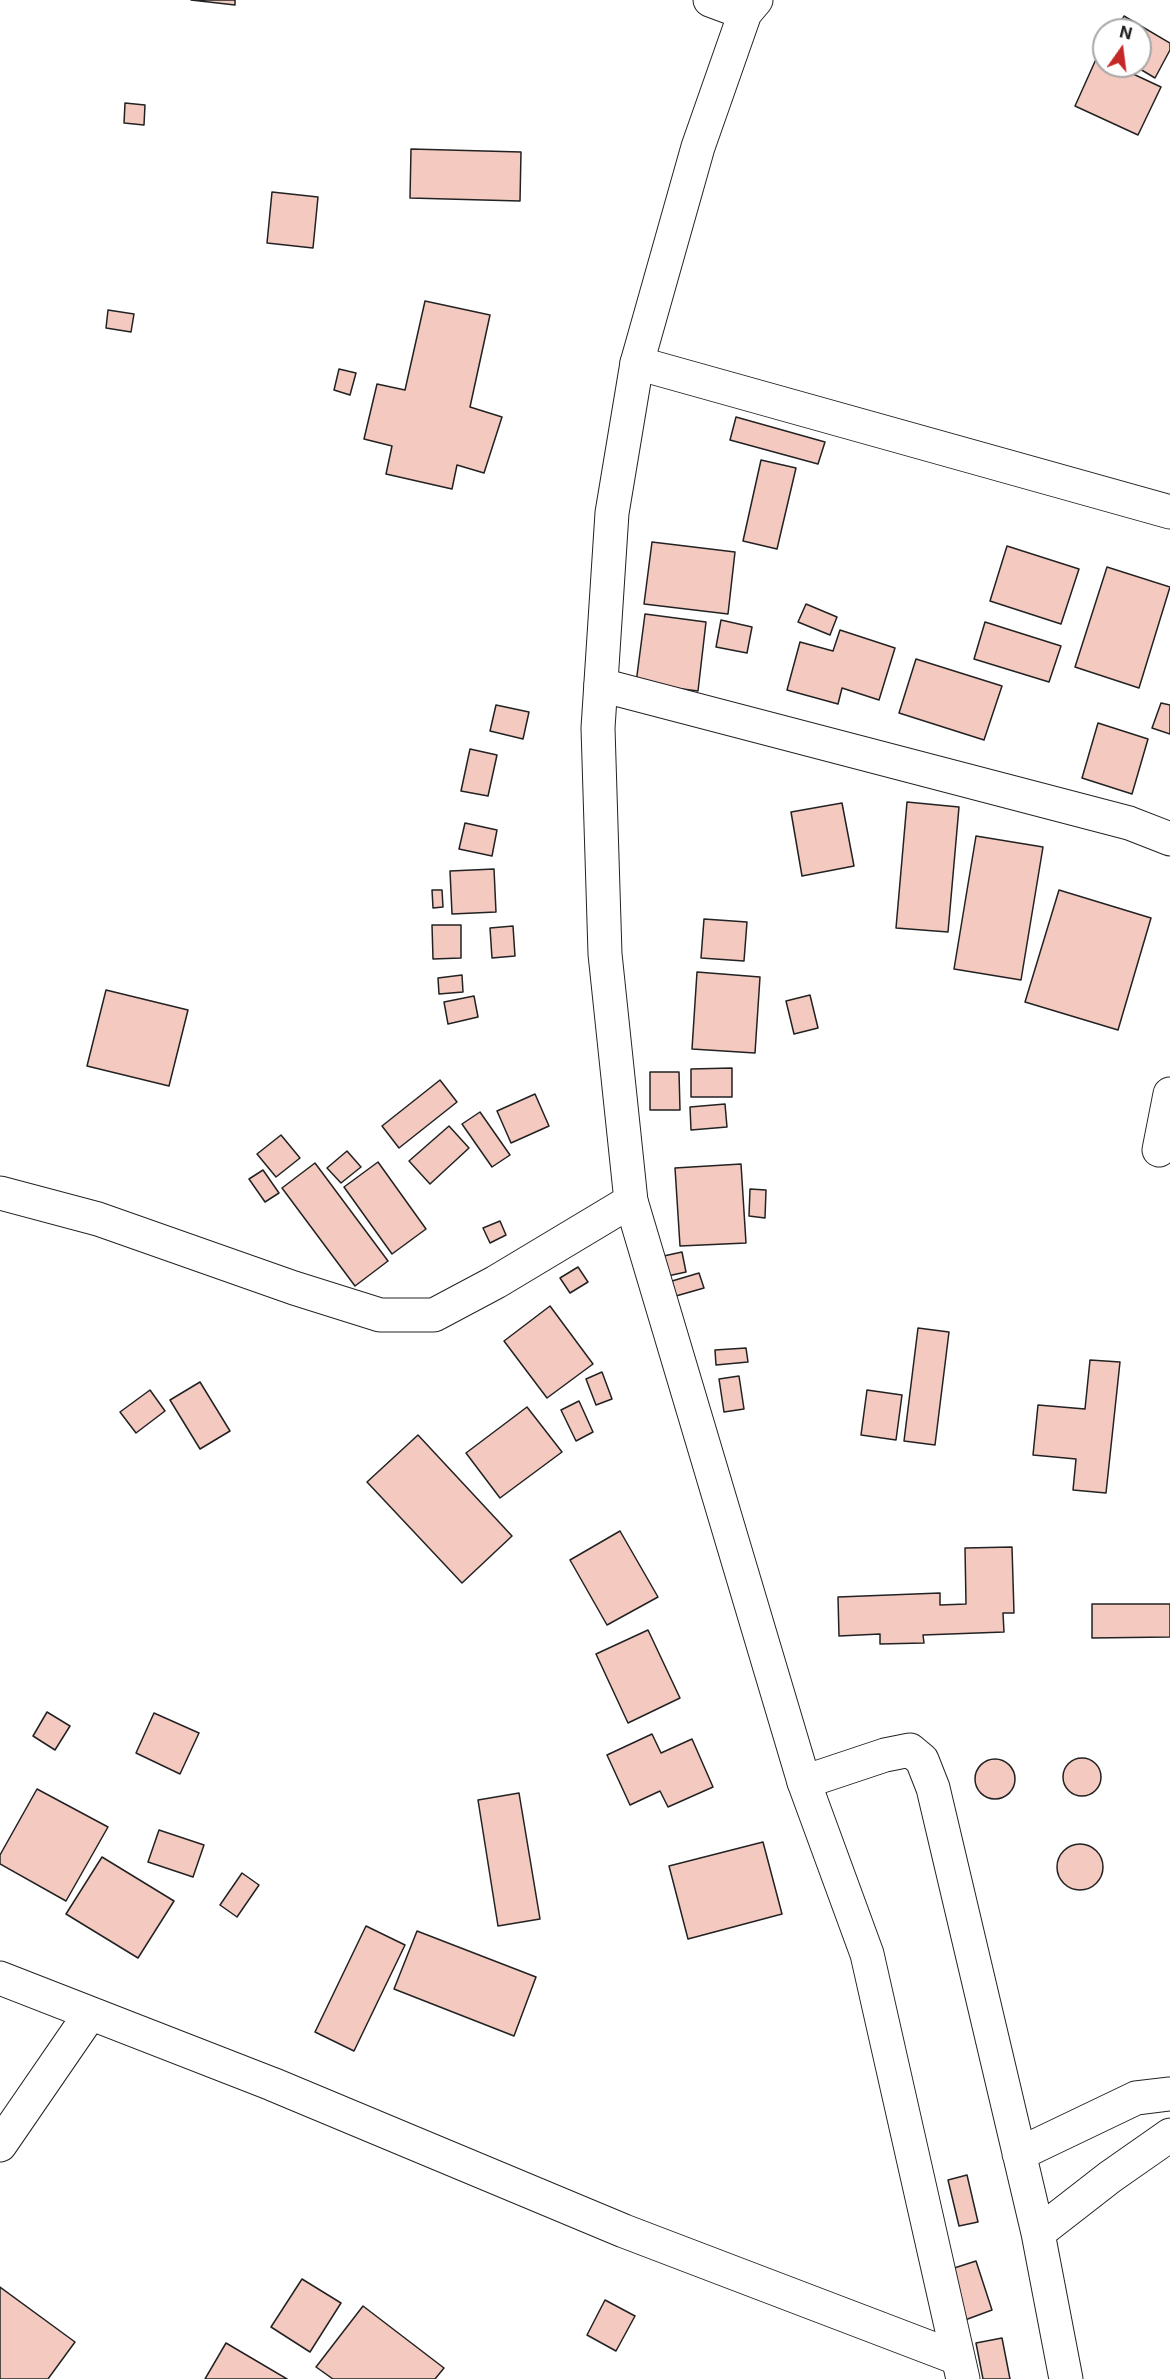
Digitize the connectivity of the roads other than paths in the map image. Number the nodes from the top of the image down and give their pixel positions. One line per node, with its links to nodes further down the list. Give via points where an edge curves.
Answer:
1 (710, 0): 2 (street)
2 (750, 7): 3 (street, via 698,147)
3 (637, 363): 4 (street); 5 (street, via 612,513)
4 (1170, 512)
5 (601, 685): 6 (street, via 1129,823); 10 (street, via 598,728 605,954)
6 (1170, 839)
7 (1170, 1094): 8 (street)
8 (1159, 1150)
9 (0, 1193): 10 (street, via 98,1219 380,1316 434,1315)
10 (631, 1201): 11 (street)
11 (804, 1782): 17 (street, via 910,1750 922,1760 933,1788); 19 (street, via 867,1954)
12 (0, 1978): 13 (street)
13 (90, 2014): 16 (street); 19 (street, via 283,2088)
14 (1170, 2094): 17 (street, via 1136,2098)
15 (1170, 2136): 18 (street)
16 (0, 2145)
17 (1019, 2154): 18 (street)
18 (1038, 2233): 20 (street)
19 (960, 2368)
20 (1066, 2379)

